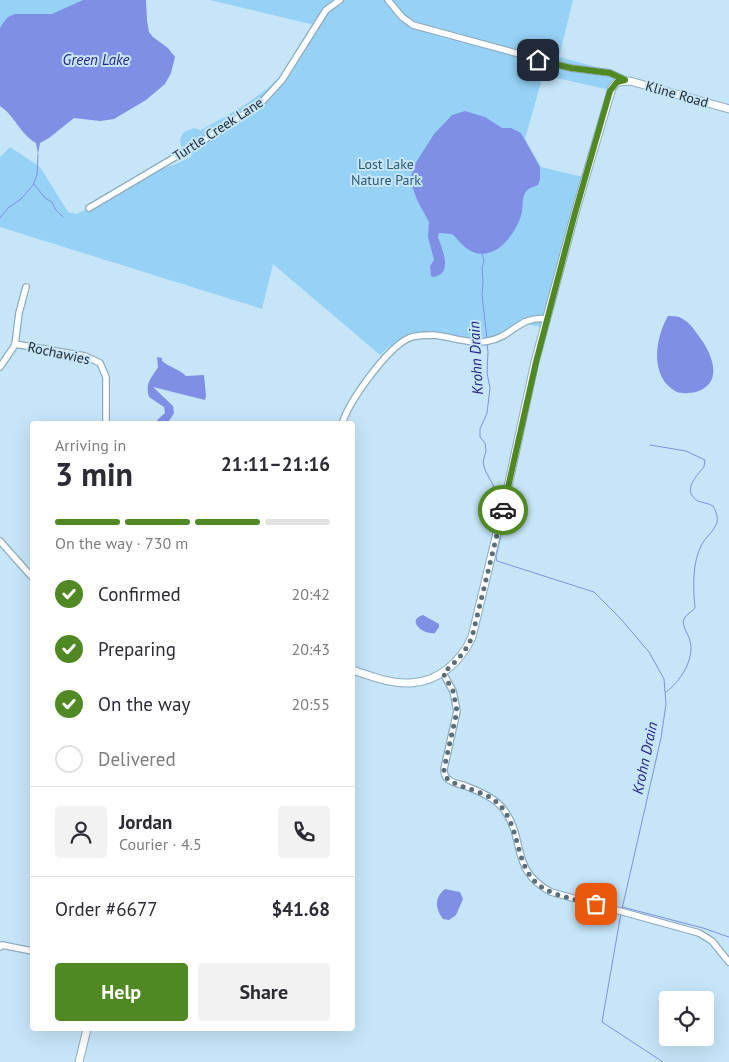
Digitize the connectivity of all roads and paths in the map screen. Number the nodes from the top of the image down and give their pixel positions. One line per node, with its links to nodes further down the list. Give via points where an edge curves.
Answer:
1 (340, 0): 5 (street, Turtle Creek Lane, via 326,10 282,80 260,104)
2 (388, 0): 3 (street, via 402,17 413,24 563,66 610,73)
3 (625, 80): 4 (street, Kline Road); 7 (street, via 617,82 610,91)
4 (729, 109)
5 (89, 208)
6 (26, 287): 8 (street)
7 (547, 319): 11 (street, via 536,317 525,321 487,342 434,335 408,339 389,352 353,401); 17 (street, via 472,637 466,651)
8 (15, 344): 9 (street); 10 (street, Rochawies, via 85,356 100,363 106,377)
9 (0, 367)
10 (106, 421)
11 (343, 421)
12 (0, 541): 14 (street)
13 (30, 566): 14 (street)
14 (26, 571): 15 (street)
15 (30, 575)
16 (355, 671): 17 (street, via 387,681 410,683)
17 (443, 673): 20 (street, via 453,691 457,711 444,769 446,777 495,800 505,811 525,870 535,882 550,892 699,933 712,940)
18 (0, 947): 19 (street)
19 (30, 951)
20 (729, 962)
21 (87, 1031): 22 (street)
22 (79, 1062)

